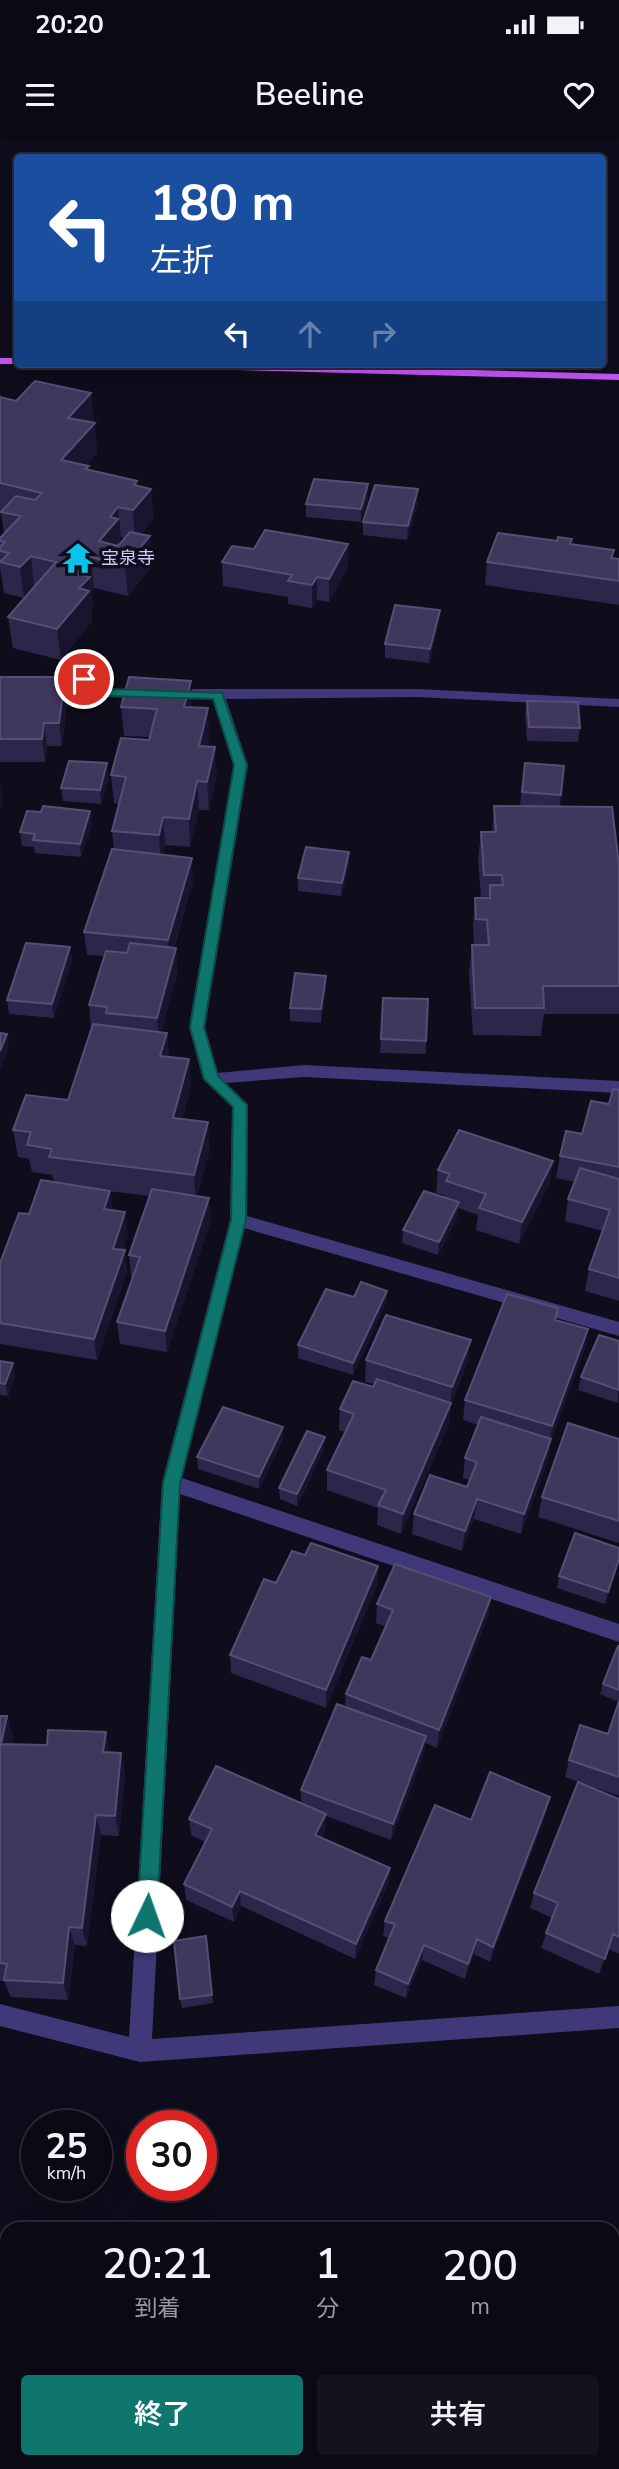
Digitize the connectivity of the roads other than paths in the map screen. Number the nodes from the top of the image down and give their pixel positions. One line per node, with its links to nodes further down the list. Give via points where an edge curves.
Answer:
1 (274, 368): 2 (main road)
2 (619, 377)
3 (0, 686): 4 (street, via 84,679 108,692)
4 (218, 695): 5 (street, via 417,693); 6 (street, via 241,765 197,1027)
5 (619, 703)
6 (211, 1079): 7 (street, via 304,1071); 8 (street, via 240,1105)
7 (619, 1087)
8 (238, 1220): 9 (street); 10 (street)
9 (619, 1329)
10 (171, 1483): 11 (street); 14 (street)
11 (619, 1633)
12 (0, 2015): 14 (street)
13 (619, 2017): 14 (street)
14 (140, 2051)

